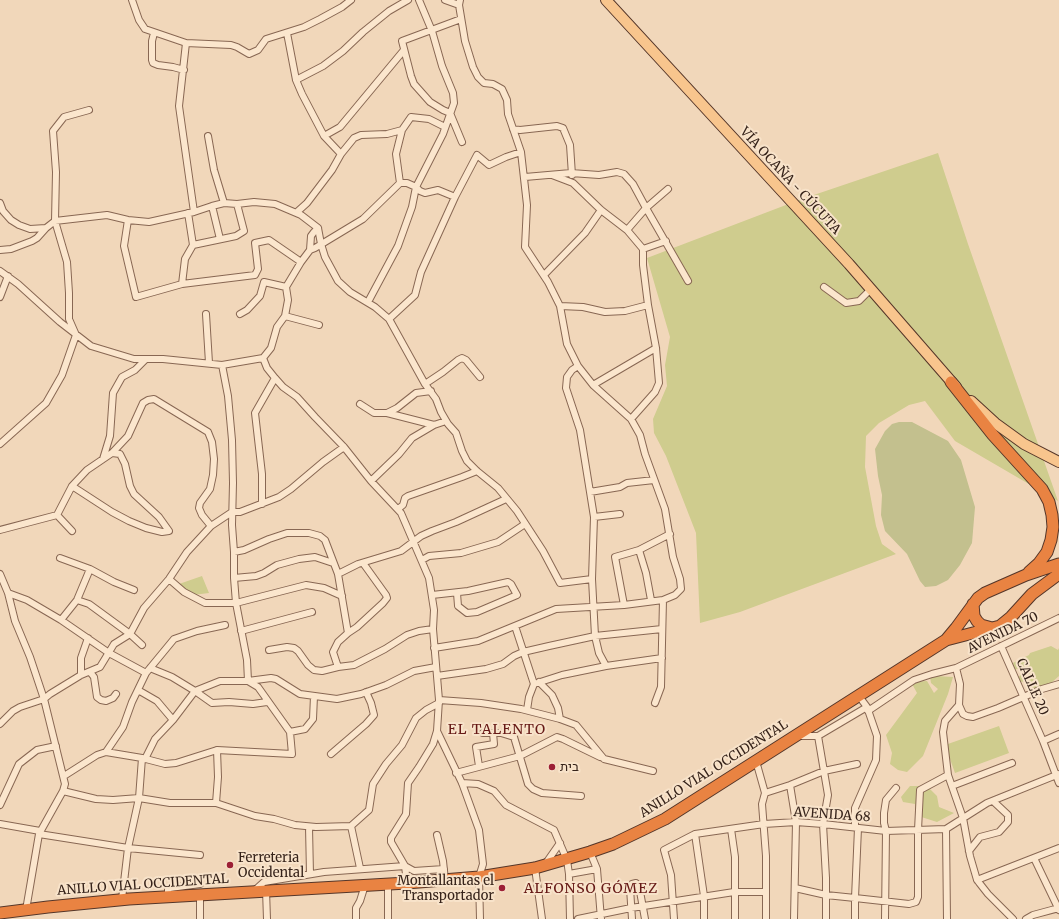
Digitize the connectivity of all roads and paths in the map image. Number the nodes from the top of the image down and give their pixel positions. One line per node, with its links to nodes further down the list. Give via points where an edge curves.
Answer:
1 (132, 0): 10 (street, via 138,20 145,29)
2 (350, 0): 11 (street, via 331,13)
3 (408, 0): 15 (street, via 389,11 343,52)
4 (419, 0): 9 (street)
5 (445, 0): 7 (street)
6 (606, 0): 64 (main road, VÍA OCAÑA - CÚCUTA)
7 (459, 3): 8 (street)
8 (461, 19): 9 (street); 19 (street, via 465,41 478,77 484,83 502,89)
9 (432, 31): 13 (street, via 402,41); 17 (street, via 453,93 454,103)
10 (154, 33): 12 (street); 14 (street, via 153,63)
11 (287, 33): 12 (street, via 266,39 258,50 249,54 231,45); 15 (street)
12 (186, 43): 14 (street)
13 (404, 50): 17 (street, via 414,84 430,102); 22 (street, via 340,128)
14 (184, 70): 41 (street, via 179,106)
15 (296, 80): 22 (street)
16 (89, 110): 43 (street, via 64,117 53,131 56,172)
17 (450, 113): 18 (street); 23 (street)
18 (445, 127): 20 (street, via 429,119 411,117); 31 (street)
19 (513, 129): 24 (street); 26 (street, via 557,126 563,128 570,145)
20 (402, 130): 25 (street, via 387,134 361,135 354,138); 30 (street, via 396,154)
21 (208, 136): 34 (street, via 214,170)
22 (324, 136): 25 (street)
23 (462, 142)
24 (521, 152): 28 (street); 33 (street, via 489,165 477,155)
25 (341, 154): 40 (street, via 307,204)
26 (571, 173): 27 (street); 29 (street); 38 (street, via 624,174 633,184)
27 (552, 175): 28 (street); 29 (street)
28 (525, 177): 56 (street, via 525,247)
29 (573, 182): 39 (street)
30 (400, 183): 31 (street); 49 (street, via 363,219)
31 (416, 187): 33 (street, via 426,193 438,190); 66 (street, via 412,207 398,246)
32 (668, 189): 38 (street)
33 (455, 197): 72 (street, via 421,272 415,295)
34 (224, 203): 36 (street); 37 (street)
35 (0, 204): 44 (street, via 11,220 19,225 30,229)
36 (237, 204): 40 (street, via 275,204); 47 (street, via 244,231 236,236)
37 (212, 206): 41 (street); 47 (street)
38 (646, 208): 46 (street); 48 (street)
39 (601, 210): 46 (street); 56 (street, via 585,233)
40 (297, 212): 45 (street)
41 (191, 213): 42 (street, via 148,222); 50 (street)
42 (128, 220): 43 (street, via 107,215); 61 (street, via 124,246 136,297)
43 (55, 222): 44 (street); 74 (street, via 67,262 69,319)
44 (46, 228): 52 (street, via 37,238 11,249)
45 (318, 228): 49 (street); 53 (street, via 311,236)
46 (627, 230): 51 (street)
47 (220, 239): 50 (street)
48 (666, 241): 51 (street); 59 (street)
49 (321, 244): 53 (street); 66 (street, via 325,258 338,281 350,292)
50 (193, 245): 61 (street, via 185,259)
51 (643, 249): 67 (street)
52 (0, 250)
53 (310, 250): 54 (street)
54 (301, 262): 58 (street, via 269,240 255,243 258,268); 62 (street)
55 (0, 271): 57 (street)
56 (544, 275): 68 (street)
57 (8, 276): 65 (street); 74 (street)
58 (255, 276): 60 (street); 61 (street)
59 (688, 281)
60 (264, 282): 62 (street); 70 (street, via 260,296)
61 (182, 284)
62 (286, 287): 71 (street, via 288,300)
63 (824, 287): 64 (street, via 846,303 859,300)
64 (871, 289): 83 (main road, VÍA OCAÑA - CÚCUTA)
65 (0, 297)
66 (368, 302): 72 (street)
67 (648, 305): 68 (street, via 625,311 605,312 583,307); 75 (street)
68 (560, 306): 80 (street, via 567,344)
69 (206, 314): 78 (street)
70 (240, 314)
71 (285, 316): 73 (street); 76 (street, via 277,327 271,348)
72 (389, 319): 84 (street)
73 (319, 325)
74 (76, 335): 77 (street, via 91,346); 92 (street, via 62,375 46,402)
75 (656, 348): 85 (street); 89 (street, via 659,383 655,392)
76 (263, 358): 79 (street); 82 (street)
77 (145, 360): 78 (street); 95 (street, via 135,370 122,377 113,393 110,436)
78 (209, 363): 79 (street)
79 (222, 365): 105 (street, via 232,440)
80 (578, 366): 85 (street); 101 (street, via 567,377 566,388 580,430)
81 (480, 377): 84 (street, via 462,358)
82 (275, 378): 93 (street, via 297,397); 103 (street, via 255,413 262,474)
83 (951, 382): 96 (main road, VÍA OCAÑA - CÚCUTA, via 995,423 1024,444); 126 (highway, via 993,435 1042,489 1049,502 1053,527 1051,540 1040,563)
84 (425, 384): 86 (street)
85 (593, 385): 89 (street)
86 (431, 391): 88 (street, via 416,393); 90 (street)
87 (360, 404): 88 (street, via 374,412)
88 (387, 413): 91 (street)
89 (631, 419): 98 (street, via 640,435)
90 (446, 421): 91 (street); 97 (street, via 456,433 467,461)
91 (434, 425): 99 (street, via 412,438)
92 (0, 444)
93 (344, 447): 99 (street); 103 (street, via 291,489)
94 (112, 453): 95 (street); 100 (street, via 120,454 134,494 169,530 162,532 130,521); 110 (street, via 128,436 143,403 148,400 154,399 208,432 213,448 213,475 210,489 198,508)
95 (103, 459): 100 (street, via 87,470)
96 (1059, 462)
97 (477, 471): 102 (street, via 498,488); 104 (street, via 408,496)
98 (654, 480): 101 (street, via 627,483 620,487); 113 (street, via 665,509)
99 (371, 481): 104 (street)
100 (72, 486): 107 (street)
101 (590, 492): 108 (street)
102 (506, 499): 109 (street); 114 (street, via 432,531)
103 (262, 504): 105 (street, via 240,512)
104 (398, 509): 114 (street)
105 (232, 512): 110 (street); 116 (street)
106 (620, 514): 108 (street)
107 (57, 515): 111 (street); 112 (street)
108 (594, 517): 129 (street)
109 (525, 524): 118 (street, via 498,542 460,553 429,556); 129 (street, via 560,583)
110 (211, 526): 128 (street, via 186,552)
111 (0, 530)
112 (72, 531)
113 (670, 534): 115 (street); 137 (street, via 681,589)
114 (414, 542): 118 (street); 120 (street, via 401,551)
115 (639, 550): 136 (street); 140 (street, via 614,558)
116 (234, 552): 119 (street, via 287,533 303,532 320,536 324,540); 127 (street)
117 (60, 558): 122 (street)
118 (422, 560): 133 (street, via 430,578)
119 (334, 563): 124 (street); 127 (street, via 315,557 299,559 277,565 256,576)
120 (363, 563): 124 (street); 151 (street, via 387,598)
121 (1059, 564): 126 (highway, ANILLO VIAL OCCIDENTAL)
122 (90, 570): 130 (street); 135 (street)
123 (0, 574): 131 (street)
124 (338, 574): 134 (street)
125 (1059, 574): 147 (highway, ANILLO VIAL OCCIDENTAL, via 1032,594 1005,623)
126 (1026, 575): 139 (highway, ANILLO VIAL OCCIDENTAL, via 985,593)
127 (234, 578): 138 (street)
128 (169, 579): 138 (street, via 184,592 205,603); 152 (street, via 144,608)
129 (592, 579): 141 (street)
130 (134, 590)
131 (8, 593): 144 (street, via 27,600); 181 (street, via 15,621)
132 (457, 593): 132 (street, via 508,582 517,595 477,612 467,613 458,606); 133 (street)
133 (432, 595): 148 (street)
134 (342, 596): 138 (street, via 324,588 306,585); 151 (street)
135 (77, 600): 144 (street); 152 (street, via 89,604)
136 (652, 600): 137 (street); 140 (street)
137 (663, 600): 149 (street)
138 (236, 603): 150 (street)
139 (973, 604): 147 (highway, via 977,621); 155 (highway, ANILLO VIAL OCCIDENTAL)
140 (624, 605): 141 (street)
141 (593, 608): 146 (street, via 556,609); 153 (street)
142 (312, 612): 150 (street)
143 (1059, 618): 157 (street, AVENIDA 70)
144 (61, 620): 154 (street)
145 (225, 625): 167 (street, via 174,639)
146 (515, 626): 158 (street, via 478,641); 160 (street)
147 (992, 628): 155 (highway, ANILLO VIAL OCCIDENTAL)
148 (433, 629): 158 (street); 164 (street, via 407,635 372,657 354,665)
149 (662, 629): 153 (street); 162 (street)
150 (241, 631): 171 (street)
151 (348, 633): 164 (street, via 338,642 333,652)
152 (130, 634): 156 (street); 161 (street, via 114,644)
153 (595, 636): 160 (street); 163 (street, via 599,653)
154 (88, 638): 161 (street); 169 (street, via 81,658)
155 (946, 640): 178 (highway, ANILLO VIAL OCCIDENTAL)
156 (142, 645)
157 (1001, 646): 166 (street, AVENIDA 70); 180 (street, CALLE 20)
158 (434, 648): 165 (street)
159 (269, 650): 164 (street, via 294,648 314,670)
160 (523, 652): 170 (street, via 503,664 486,669); 172 (street)
161 (110, 653): 167 (street); 168 (street, via 100,668)
162 (662, 658): 163 (street); 184 (street, via 661,687)
163 (606, 666): 172 (street)
164 (338, 667)
165 (436, 667): 170 (street); 176 (street, via 414,671)
166 (956, 668): 185 (street, via 960,684); 186 (street, AVENIDA 70, via 914,680)
167 (148, 671): 174 (street); 175 (street, via 172,677)
168 (90, 672): 169 (street); 177 (street, via 94,677 97,697 106,701)
169 (82, 675): 181 (street)
170 (437, 676): 183 (street)
171 (248, 681): 175 (street, via 220,681); 179 (street, via 276,679 300,694); 182 (street, via 258,687)
172 (536, 683): 187 (street, via 529,697); 188 (street, via 552,695)
173 (1059, 684): 180 (street)
174 (138, 690): 189 (street, via 157,701); 201 (street, via 123,727)
175 (195, 691): 182 (street, via 212,703); 189 (street)
176 (366, 692): 179 (street, via 337,699); 202 (street, via 374,715)
177 (116, 694)
178 (858, 695): 186 (street); 196 (highway, ANILLO VIAL OCCIDENTAL)
179 (314, 696): 192 (street, via 314,719 305,729)
180 (1024, 697): 185 (street, via 973,717 963,714); 198 (street, CALLE 20)
181 (44, 699): 190 (street, via 13,711); 199 (street)
182 (267, 702): 192 (street)
183 (439, 702): 187 (street, via 481,703); 191 (street); 233 (street, via 416,718 402,745 373,784 369,810)
184 (655, 703)
185 (959, 705): 214 (street, via 945,722 942,732)
186 (867, 709): 197 (street, AVENIDA 70); 235 (street, via 877,736 876,760 855,808)
187 (527, 710): 188 (street)
188 (560, 719): 205 (street, via 576,725)
189 (173, 720): 204 (street)
190 (0, 724)
191 (437, 731): 212 (street); 251 (street, via 420,767 408,783 406,814 390,838)
192 (290, 732): 200 (street, via 292,754)
193 (483, 733): 194 (street)
194 (493, 733): 203 (street, via 514,736); 209 (street, via 494,744 476,747)
195 (1059, 734): 198 (street)
196 (796, 736): 197 (street); 206 (highway, ANILLO VIAL OCCIDENTAL)
197 (818, 736): 211 (street)
198 (1043, 741): 213 (street, CALLE 20)
199 (56, 746): 215 (street); 227 (street, via 37,750 19,764)
200 (217, 750): 204 (street, via 176,763 165,764); 226 (street)
201 (106, 752): 204 (street); 215 (street)
202 (331, 754)
203 (520, 756): 205 (street, via 557,737); 209 (street); 223 (street, via 528,784 533,789 542,793)
204 (143, 759): 224 (street)
205 (604, 759): 210 (street)
206 (756, 761): 222 (street); 247 (highway, ANILLO VIAL OCCIDENTAL, via 665,819)
207 (1012, 763): 219 (street)
208 (857, 764): 211 (street)
209 (479, 766): 212 (street)
210 (653, 771)
211 (824, 771): 218 (street); 232 (street, via 828,795)
212 (456, 773): 217 (street)
213 (1057, 774): 216 (street, CALLE 20); 225 (street)
214 (948, 775): 219 (street); 238 (street, via 920,790)
215 (64, 776): 221 (street)
216 (1059, 783)
217 (462, 784): 243 (street, via 478,784 494,791 506,804 554,830); 258 (street, via 479,830 483,864)
218 (790, 785): 222 (street); 229 (street)
219 (952, 786): 228 (street)
220 (896, 788): 239 (street, via 886,800)
221 (63, 791): 224 (street, via 96,799); 240 (street)
222 (765, 793): 231 (street, via 762,804)
223 (581, 796)
224 (139, 798): 226 (street, via 170,803); 244 (street)
225 (993, 801): 228 (street); 246 (street, via 1008,815 1008,822 999,832 980,837)
226 (216, 803): 234 (street, via 255,816)
227 (0, 805)
228 (963, 818): 237 (street); 246 (street)
229 (796, 822): 231 (street, AVENIDA 68); 232 (street, AVENIDA 68); 263 (street)
230 (0, 824): 240 (street)
231 (764, 824): 236 (street, AVENIDA 68); 268 (street)
232 (823, 824): 235 (street, AVENIDA 68); 269 (street)
233 (351, 826): 234 (street); 253 (street)
234 (309, 827): 255 (street)
235 (857, 827): 239 (street, AVENIDA 68); 271 (street)
236 (731, 829): 241 (street, AVENIDA 68); 267 (street, via 735,857)
237 (946, 829): 238 (street, AVENIDA 68); 299 (street)
238 (918, 830): 239 (street, AVENIDA 68); 274 (street, via 916,902 909,904)
239 (886, 831): 274 (street)
240 (40, 832): 244 (street); 278 (street)
241 (695, 834): 270 (street); 273 (street, AVENIDA 68, via 664,850 671,875)
242 (436, 835): 256 (street)
243 (560, 843): 250 (street); 252 (street)
244 (128, 848): 248 (street); 272 (street)
245 (1059, 848): 249 (street)
246 (969, 851): 259 (street)
247 (590, 852): 250 (highway, ANILLO VIAL OCCIDENTAL); 254 (street)
248 (200, 855)
249 (1034, 858): 259 (street); 277 (street)
250 (567, 860): 252 (highway, ANILLO VIAL OCCIDENTAL); 257 (street)
251 (405, 866): 253 (street); 256 (street, via 414,871); 260 (street)
252 (540, 867): 258 (highway, ANILLO VIAL OCCIDENTAL); 286 (street)
253 (360, 868): 255 (street)
254 (597, 869): 257 (street); 280 (street)
255 (310, 874): 266 (street, via 264,882)
256 (444, 874): 258 (highway, ANILLO VIAL OCCIDENTAL); 260 (highway, ANILLO VIAL OCCIDENTAL)
257 (569, 874): 287 (street)
258 (479, 877): 285 (street)
259 (977, 880): 300 (street)
260 (407, 883): 261 (highway, ANILLO VIAL OCCIDENTAL)
261 (388, 884): 262 (highway, ANILLO VIAL OCCIDENTAL); 284 (street)
262 (365, 885): 265 (highway, ANILLO VIAL OCCIDENTAL); 283 (street, via 356,908)
263 (795, 888): 269 (street); 295 (street)
264 (200, 889): 266 (highway, ANILLO VIAL OCCIDENTAL); 272 (highway, ANILLO VIAL OCCIDENTAL, via 168,897); 281 (street)
265 (266, 890): 266 (highway, ANILLO VIAL OCCIDENTAL); 282 (street)
266 (254, 891)
267 (734, 892): 268 (street); 270 (street); 293 (street)
268 (765, 892): 294 (street)
269 (826, 895): 271 (street); 296 (street)
270 (704, 896): 273 (street); 292 (street)
271 (855, 898): 274 (street); 297 (street)
272 (122, 899): 278 (highway, ANILLO VIAL OCCIDENTAL)
273 (674, 901): 275 (street); 291 (street, AVENIDA 68)
274 (885, 901): 298 (street)
275 (643, 906): 276 (street); 276 (street, via 640,886 636,883 630,888); 290 (street)
276 (631, 908): 280 (street); 289 (street)
277 (1059, 909): 301 (street)
278 (26, 910): 279 (highway, ANILLO VIAL OCCIDENTAL)
279 (0, 913)
280 (601, 916): 288 (street)
281 (200, 919)
282 (267, 919)
283 (356, 919)
284 (388, 919)
285 (480, 919)
286 (542, 919)
287 (570, 919)
288 (578, 919)
289 (632, 919)
290 (645, 919)
291 (674, 919)
292 (704, 919)
293 (735, 919)
294 (766, 919)
295 (794, 919)
296 (826, 919)
297 (855, 919)
298 (885, 919)
299 (947, 919)
300 (1013, 919)
301 (1026, 919)

